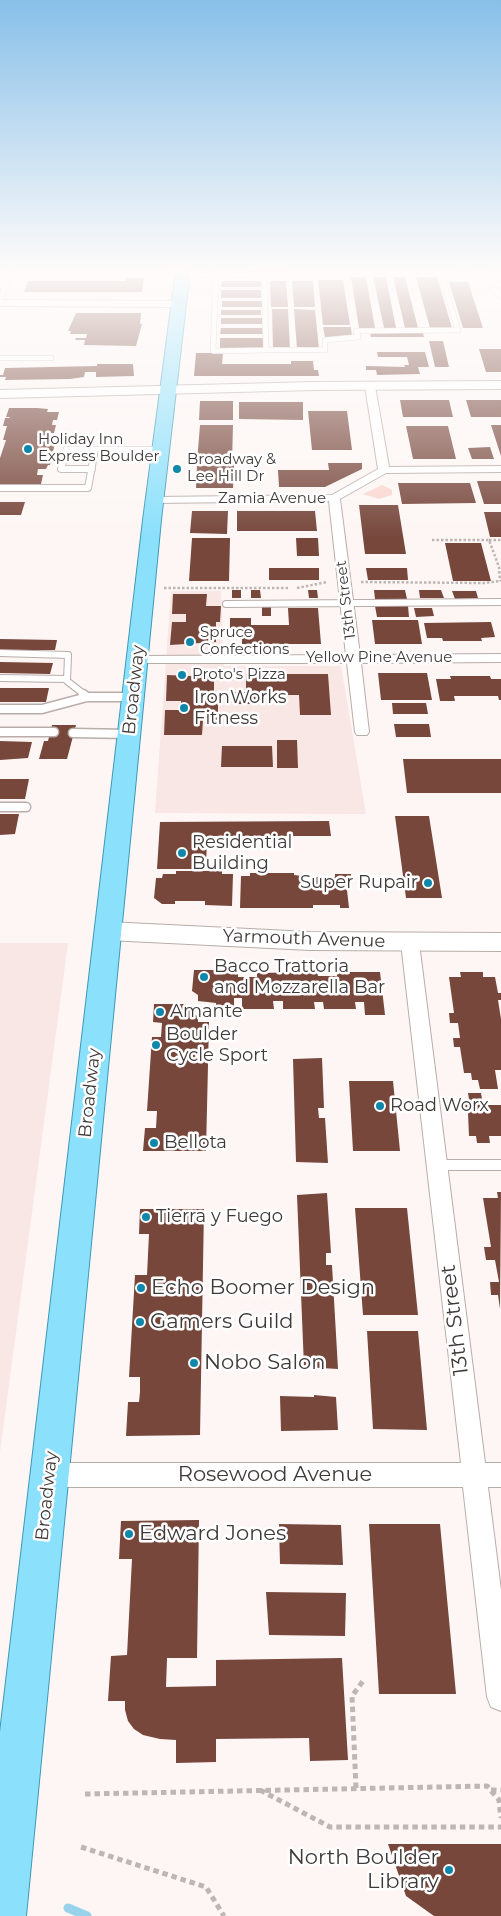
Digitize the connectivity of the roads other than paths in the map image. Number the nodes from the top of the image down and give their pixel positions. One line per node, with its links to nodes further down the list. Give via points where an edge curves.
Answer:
1 (171, 359): 4 (main road, Broadway)
2 (501, 385): 3 (street)
3 (370, 386): 4 (street); 10 (street)
4 (168, 389): 5 (street); 7 (main road, Broadway)
5 (0, 394)
6 (96, 449): 7 (lane); 8 (lane); 8 (lane, via 66,449 61,469)
7 (160, 449): 13 (main road, Broadway)
8 (92, 469): 11 (lane, via 88,488)
9 (501, 469): 10 (street, Zamia Avenue)
10 (384, 470): 12 (street, Zamia Avenue)
11 (0, 488)
12 (334, 498): 13 (street, Zamia Avenue); 16 (street, 13th Street)
13 (155, 500): 20 (main road, Broadway)
14 (501, 602): 16 (lane)
15 (226, 604): 16 (lane)
16 (346, 604): 18 (street, 13th Street)
17 (0, 653): 22 (lane, via 68,655)
18 (353, 658): 19 (street, Yellow Pine Avenue); 20 (street, Yellow Pine Avenue); 28 (street, 13th Street)
19 (501, 658)
20 (137, 660): 24 (main road, Broadway)
21 (0, 678): 22 (lane)
22 (67, 679): 23 (lane)
23 (87, 697): 24 (lane); 25 (lane, via 42,709)
24 (133, 697): 30 (main road, Broadway)
25 (0, 709)
26 (0, 732): 27 (lane)
27 (54, 732)
28 (362, 732)
29 (73, 733): 30 (lane)
30 (129, 734): 33 (main road, Broadway)
31 (26, 806): 32 (lane)
32 (0, 807)
33 (108, 931): 35 (street, Yarmouth Avenue); 38 (main road, Broadway)
34 (501, 942): 35 (street, Yarmouth Avenue)
35 (410, 943): 36 (street, 13th Street)
36 (436, 1165): 37 (lane); 39 (street, 13th Street)
37 (501, 1165)
38 (50, 1475): 39 (street, Rosewood Avenue); 43 (main road, Broadway)
39 (474, 1475): 40 (street, Rosewood Avenue); 41 (street, 13th Street)
40 (501, 1475)
41 (495, 1607): 42 (street, 13th Street)
42 (501, 1697)
43 (8, 1780): 44 (main road, Broadway)
44 (2, 1916)

